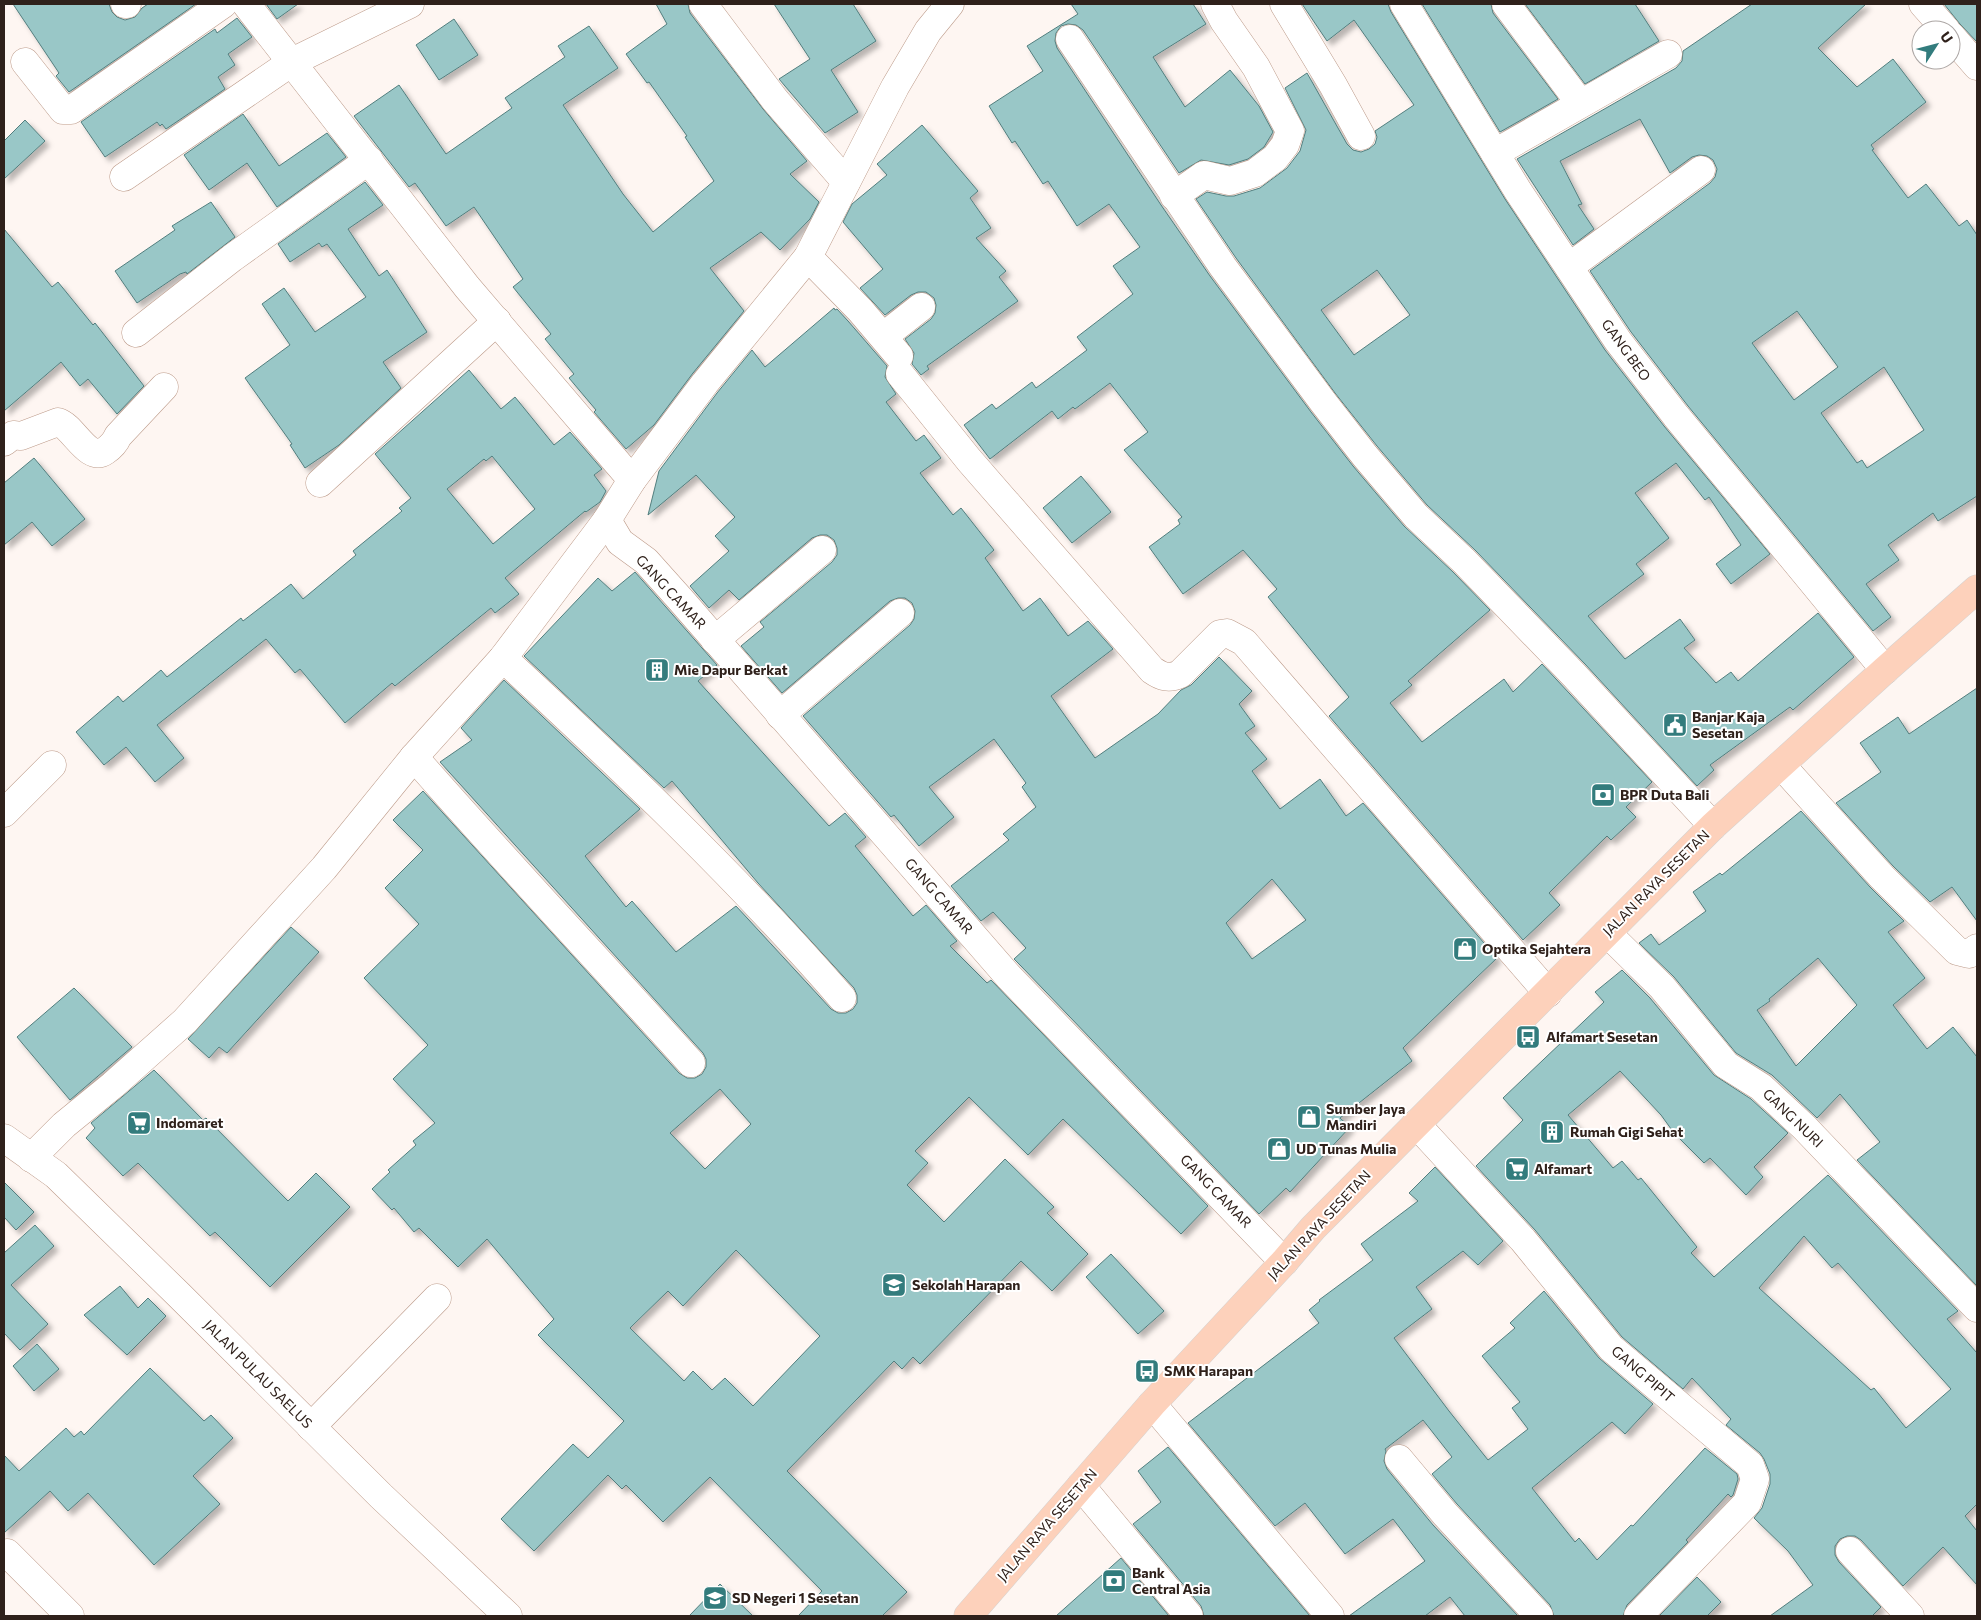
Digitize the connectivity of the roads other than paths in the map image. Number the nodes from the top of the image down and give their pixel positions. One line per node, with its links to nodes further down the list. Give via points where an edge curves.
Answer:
1 (223, 4): 15 (street, via 71,110 63,110)
2 (246, 4): 16 (street)
3 (410, 4): 16 (street)
4 (703, 4): 24 (street, via 775,100)
5 (950, 4): 24 (street, via 928,31)
6 (1215, 4): 25 (street, via 1256,67 1290,132 1276,158 1255,172 1230,181 1204,176)
7 (1284, 4): 19 (street)
8 (1404, 4): 20 (street, GANG BEO)
9 (1506, 4): 18 (street)
10 (1923, 4): 11 (street)
11 (1937, 20)
12 (1070, 39): 25 (street)
13 (1961, 48): 17 (street)
14 (1668, 54): 18 (street)
15 (25, 62)
16 (292, 62): 21 (street); 23 (street)
17 (1977, 66)
18 (1580, 103): 20 (street)
19 (1361, 136)
20 (1495, 153): 27 (street, GANG BEO)
21 (369, 160): 29 (street); 30 (street, via 232,258)
22 (1701, 170): 27 (street)
23 (124, 177)
24 (846, 182): 26 (street)
25 (1174, 196): 48 (street, via 1305,379 1416,516 1574,675)
26 (808, 256): 31 (street); 34 (street, via 705,383)
27 (1569, 267): 42 (street, GANG BEO, via 1618,341 1676,416)
28 (920, 307): 31 (street)
29 (496, 321): 34 (street); 35 (street)
30 (136, 333)
31 (894, 355): 51 (street, via 969,460 1152,670 1172,678 1180,674 1220,634 1228,632 1244,642)
32 (164, 386): 33 (street, via 116,442 102,453 89,451 58,422 13,436)
33 (4, 442)
34 (632, 480): 36 (street)
35 (320, 483)
36 (607, 520): 40 (street, GANG CAMAR, via 620,542 646,561); 41 (street)
37 (822, 550): 40 (street)
38 (1977, 589): 42 (main road, JALAN RAYA SESETAN)
39 (900, 613): 43 (street)
40 (715, 640): 43 (street, GANG CAMAR)
41 (503, 658): 44 (street); 52 (street, via 598,746 759,907)
42 (1885, 670): 46 (main road, JALAN RAYA SESETAN)
43 (780, 715): 57 (street, GANG CAMAR, via 1009,977)
44 (414, 757): 53 (street); 56 (street, via 324,868 185,1021 64,1125)
45 (52, 765): 47 (street)
46 (1780, 765): 48 (main road, JALAN RAYA SESETAN); 50 (street, via 1882,877 1947,942 1957,951 1969,954)
47 (4, 813)
48 (1713, 826): 49 (main road, JALAN RAYA SESETAN)
49 (1607, 932): 51 (main road, JALAN RAYA SESETAN); 59 (street, GANG NURI, via 1662,987 1726,1065 1761,1088 1804,1127)
50 (1977, 948)
51 (1548, 993): 54 (main road, JALAN RAYA SESETAN)
52 (842, 998)
53 (691, 1063)
54 (1416, 1124): 57 (main road, JALAN RAYA SESETAN, via 1313,1228); 72 (street, GANG PIPIT, via 1524,1240 1611,1348 1750,1464 1755,1479 1747,1503)
55 (4, 1138): 56 (street, JALAN PULAU SAELUS)
56 (31, 1158): 61 (street, JALAN PULAU SAELUS, via 56,1175)
57 (1284, 1262): 60 (main road, JALAN RAYA SESETAN)
58 (437, 1298): 61 (street)
59 (1977, 1308)
60 (1152, 1404): 63 (main road, JALAN RAYA SESETAN); 70 (street)
61 (312, 1427): 67 (street, JALAN PULAU SAELUS)
62 (1399, 1459): 71 (street)
63 (1082, 1486): 68 (main road, JALAN RAYA SESETAN); 69 (street)
64 (1850, 1551): 73 (street)
65 (7, 1554): 66 (street)
66 (70, 1616)
67 (508, 1616)
68 (968, 1616)
69 (1189, 1616)
70 (1330, 1616)
71 (1539, 1616)
72 (1638, 1616)
73 (1910, 1616)

